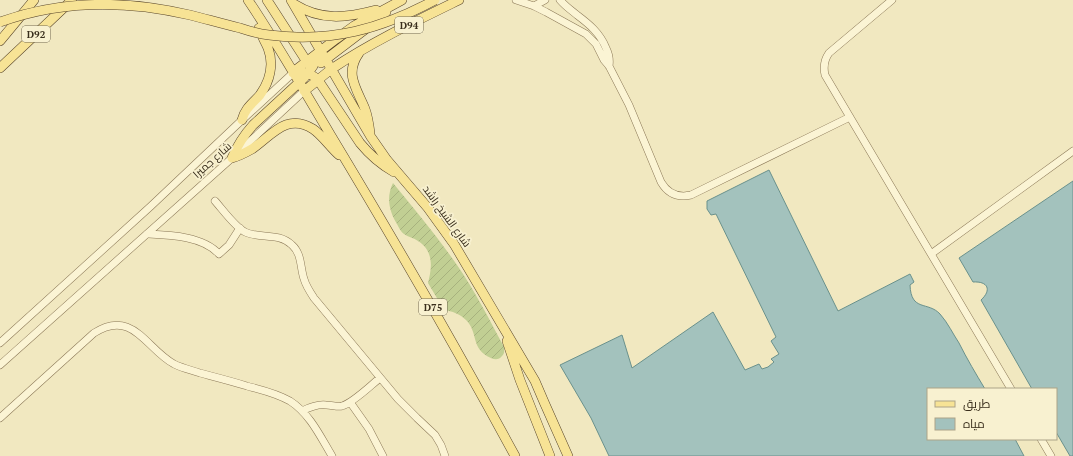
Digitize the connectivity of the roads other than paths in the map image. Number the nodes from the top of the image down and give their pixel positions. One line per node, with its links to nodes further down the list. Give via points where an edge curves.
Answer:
1 (34, 0): 17 (main road, bridge)
2 (248, 0): 15 (main road, D75)
3 (267, 0): 24 (main road)
4 (402, 0): 13 (main road, شارع جميرا / D94)
5 (435, 0): 16 (main road, bridge, via 410,13 369,28 312,37 268,35 165,9 105,0 55,4 28,10)
6 (459, 0): 19 (main road, شارع جميرا / D94, via 405,26)
7 (516, 0): 14 (street)
8 (545, 0): 14 (street)
9 (560, 0): 21 (street, via 597,32 608,53)
10 (892, 0): 28 (street, via 833,49 824,63 825,75)
11 (69, 2): 22 (main road, D92)
12 (292, 2): 13 (main road, via 305,10 337,17); 18 (main road, شارع الشيخ راشد)
13 (392, 5): 18 (main road, شارع جميرا / D94, via 354,26); 20 (main road, via 376,21)
14 (534, 6): 21 (street, via 590,37)
15 (255, 11): 25 (main road, D75); 29 (main road, via 270,54 270,71 264,89 247,108)
16 (0, 22)
17 (0, 41)
18 (320, 50): 20 (main road, شارع الشيخ راشد); 24 (main road, شارع جميرا / D94)
19 (360, 52): 23 (main road, شارع جميرا / D94); 30 (main road, via 354,63 353,80 368,118)
20 (325, 59): 23 (main road, شارع الشيخ راشد); 24 (main road)
21 (609, 66): 28 (street, via 629,105 661,182 668,192 679,196 691,195)
22 (0, 68)
23 (331, 69): 24 (main road, شارع جميرا / D94); 30 (main road, شارع الشيخ راشد)
24 (312, 70): 25 (main road); 26 (main road); 27 (main road, شارع جميرا / D94); 34 (main road, via 366,150 381,164)
25 (293, 73): 26 (main road, D75); 29 (street, شارع جميرا)
26 (299, 82): 27 (main road, D75); 32 (main road, via 253,125 241,140)
27 (304, 91): 32 (street, شارع جميرا / D94); 33 (main road, D75)
28 (850, 117): 38 (street)
29 (242, 120): 40 (street, شارع جميرا)
30 (371, 137): 34 (main road, شارع الشيخ راشد)
31 (1073, 151): 38 (street)
32 (232, 158): 33 (main road, via 252,149 280,127 296,124 306,125 314,130); 37 (street, شارع جميرا / D94)
33 (346, 161): 51 (main road, D75, via 428,299)
34 (399, 174): 39 (main road, شارع الشيخ راشد, via 454,244)
35 (215, 201): 36 (street)
36 (240, 228): 37 (street, via 229,245 219,254 215,249 200,242 178,236); 42 (street, via 251,234 279,237 293,245 299,254 306,286)
37 (147, 234): 41 (street, شارع جميرا / D94)
38 (931, 254): 43 (street)
39 (503, 326): 52 (main road, via 520,380); 53 (main road, شارع الشيخ راشد, via 535,381)
40 (0, 343)
41 (0, 365)
42 (380, 378): 44 (street); 50 (street, via 435,435)
43 (1010, 388)
44 (350, 402): 45 (street, via 340,406 317,406); 49 (street, via 369,429)
45 (302, 411): 46 (street, via 276,394 174,364 134,330 115,325 104,327 94,333); 48 (street)
46 (0, 418)
47 (1042, 440): 54 (street)
48 (332, 456)
49 (383, 456)
50 (444, 456)
51 (515, 456)
52 (550, 456)
53 (568, 456)
54 (1051, 456)

